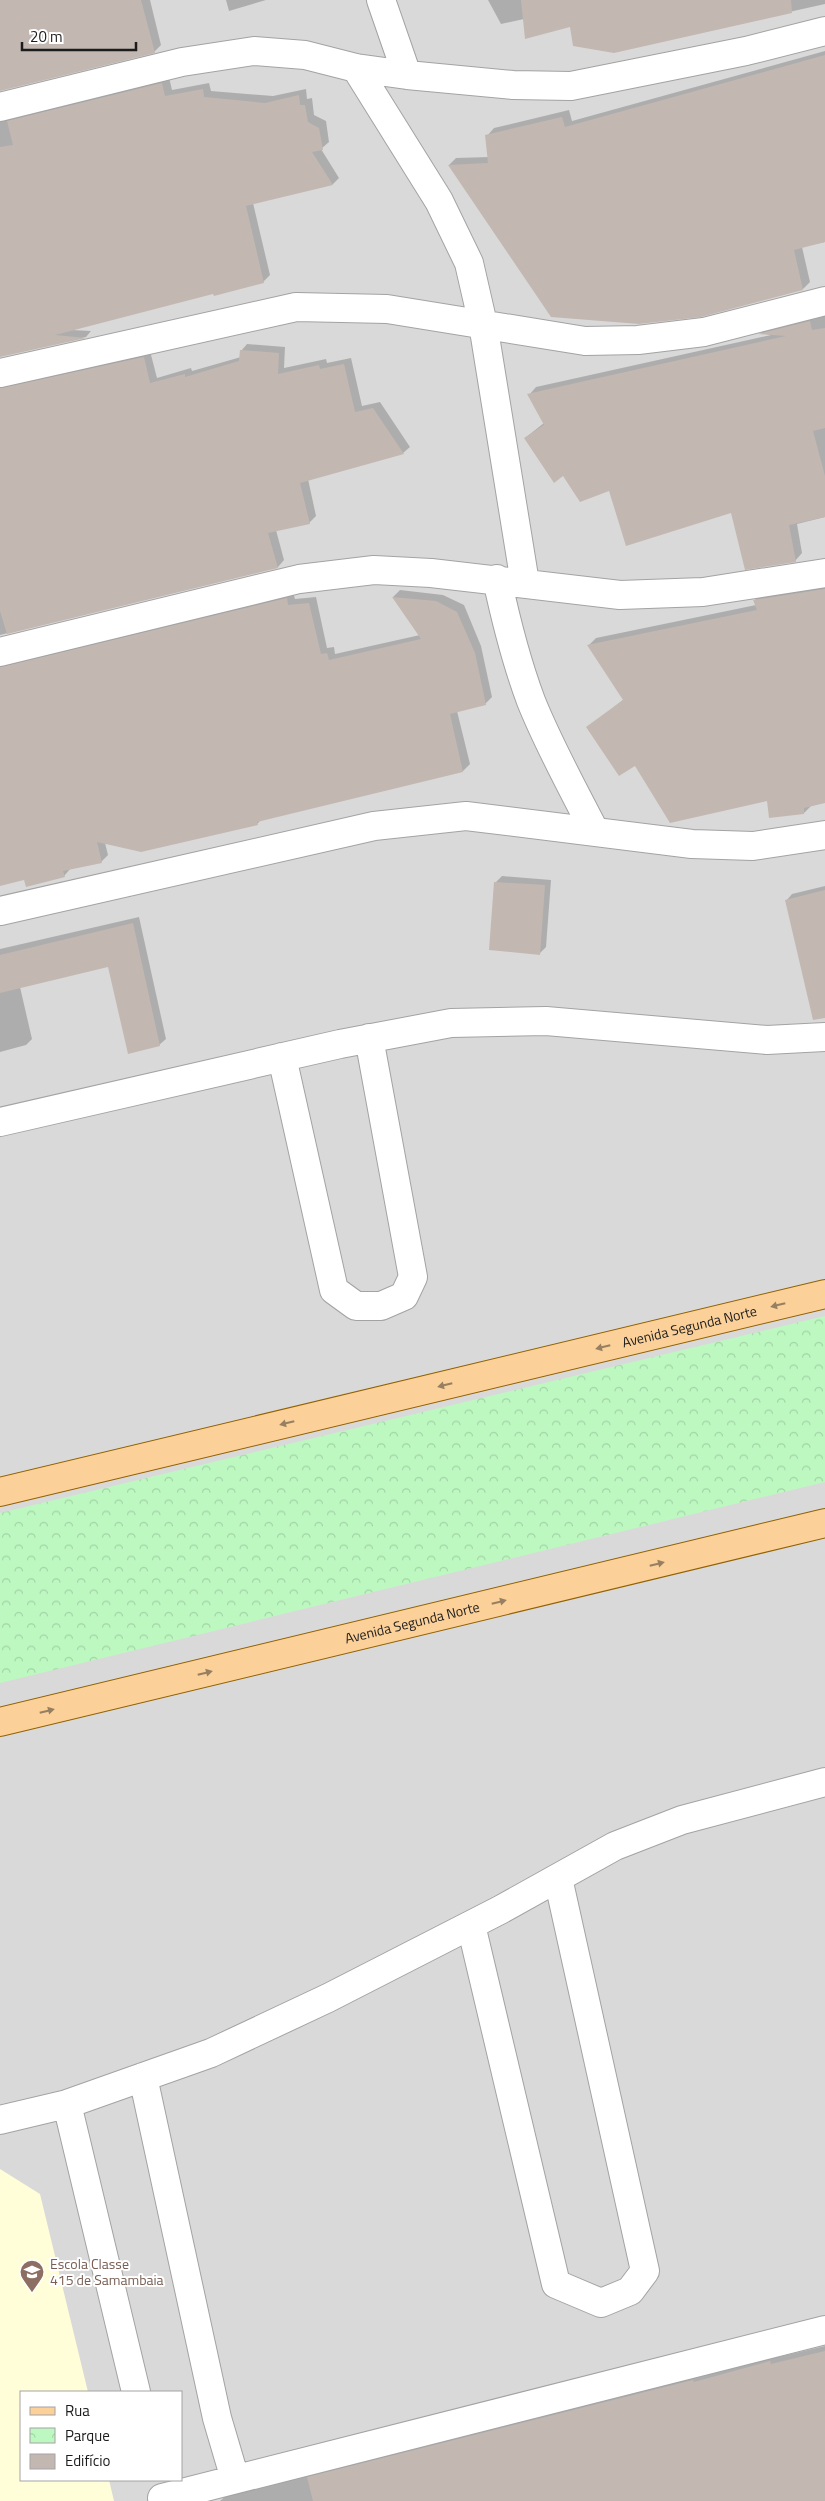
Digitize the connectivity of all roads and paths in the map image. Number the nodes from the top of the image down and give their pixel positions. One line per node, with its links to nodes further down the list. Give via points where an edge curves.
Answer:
1 (381, 0): 4 (street)
2 (825, 31): 4 (street, via 746,51 571,86 514,85)
3 (356, 68): 4 (street); 5 (street, via 305,56 254,51 182,62); 7 (street, via 439,201 469,263)
4 (407, 75)
5 (0, 107)
6 (825, 301): 7 (street, via 704,332 638,340 585,340)
7 (483, 324): 8 (street, via 387,309 296,307); 11 (street)
8 (0, 373)
9 (825, 573): 11 (street, via 703,592 620,595)
10 (497, 580): 11 (street); 12 (street, via 374,570 299,579); 13 (street, via 509,636 532,702 559,764)
11 (525, 584)
12 (0, 652)
13 (596, 832): 14 (street, via 692,844 753,846); 15 (street, via 466,816 374,826)
14 (825, 835)
15 (0, 911)
16 (825, 1037): 17 (street, via 767,1040 546,1022 451,1022)
17 (369, 1038): 18 (street); 18 (street, via 413,1277 404,1296 381,1306 356,1306 334,1290)
18 (282, 1058): 19 (street)
19 (0, 1122)
20 (825, 1294): 21 (main road, Avenida Segunda Norte, one-way to 21)
21 (0, 1492)
22 (825, 1524): 23 (main road, Avenida Segunda Norte, one-way to 22)
23 (0, 1722)
24 (825, 1782): 25 (street, via 682,1820 615,1846)
25 (558, 1878): 26 (street); 26 (street, via 646,2271 630,2291 601,2303 556,2284)
26 (471, 1925): 27 (street, via 219,2049)
27 (143, 2077): 28 (street); 32 (street, via 217,2418)
28 (67, 2104): 29 (street); 31 (street)
29 (0, 2120)
30 (825, 2330): 32 (street)
31 (136, 2391)
32 (235, 2480): 33 (street)
33 (161, 2493)

